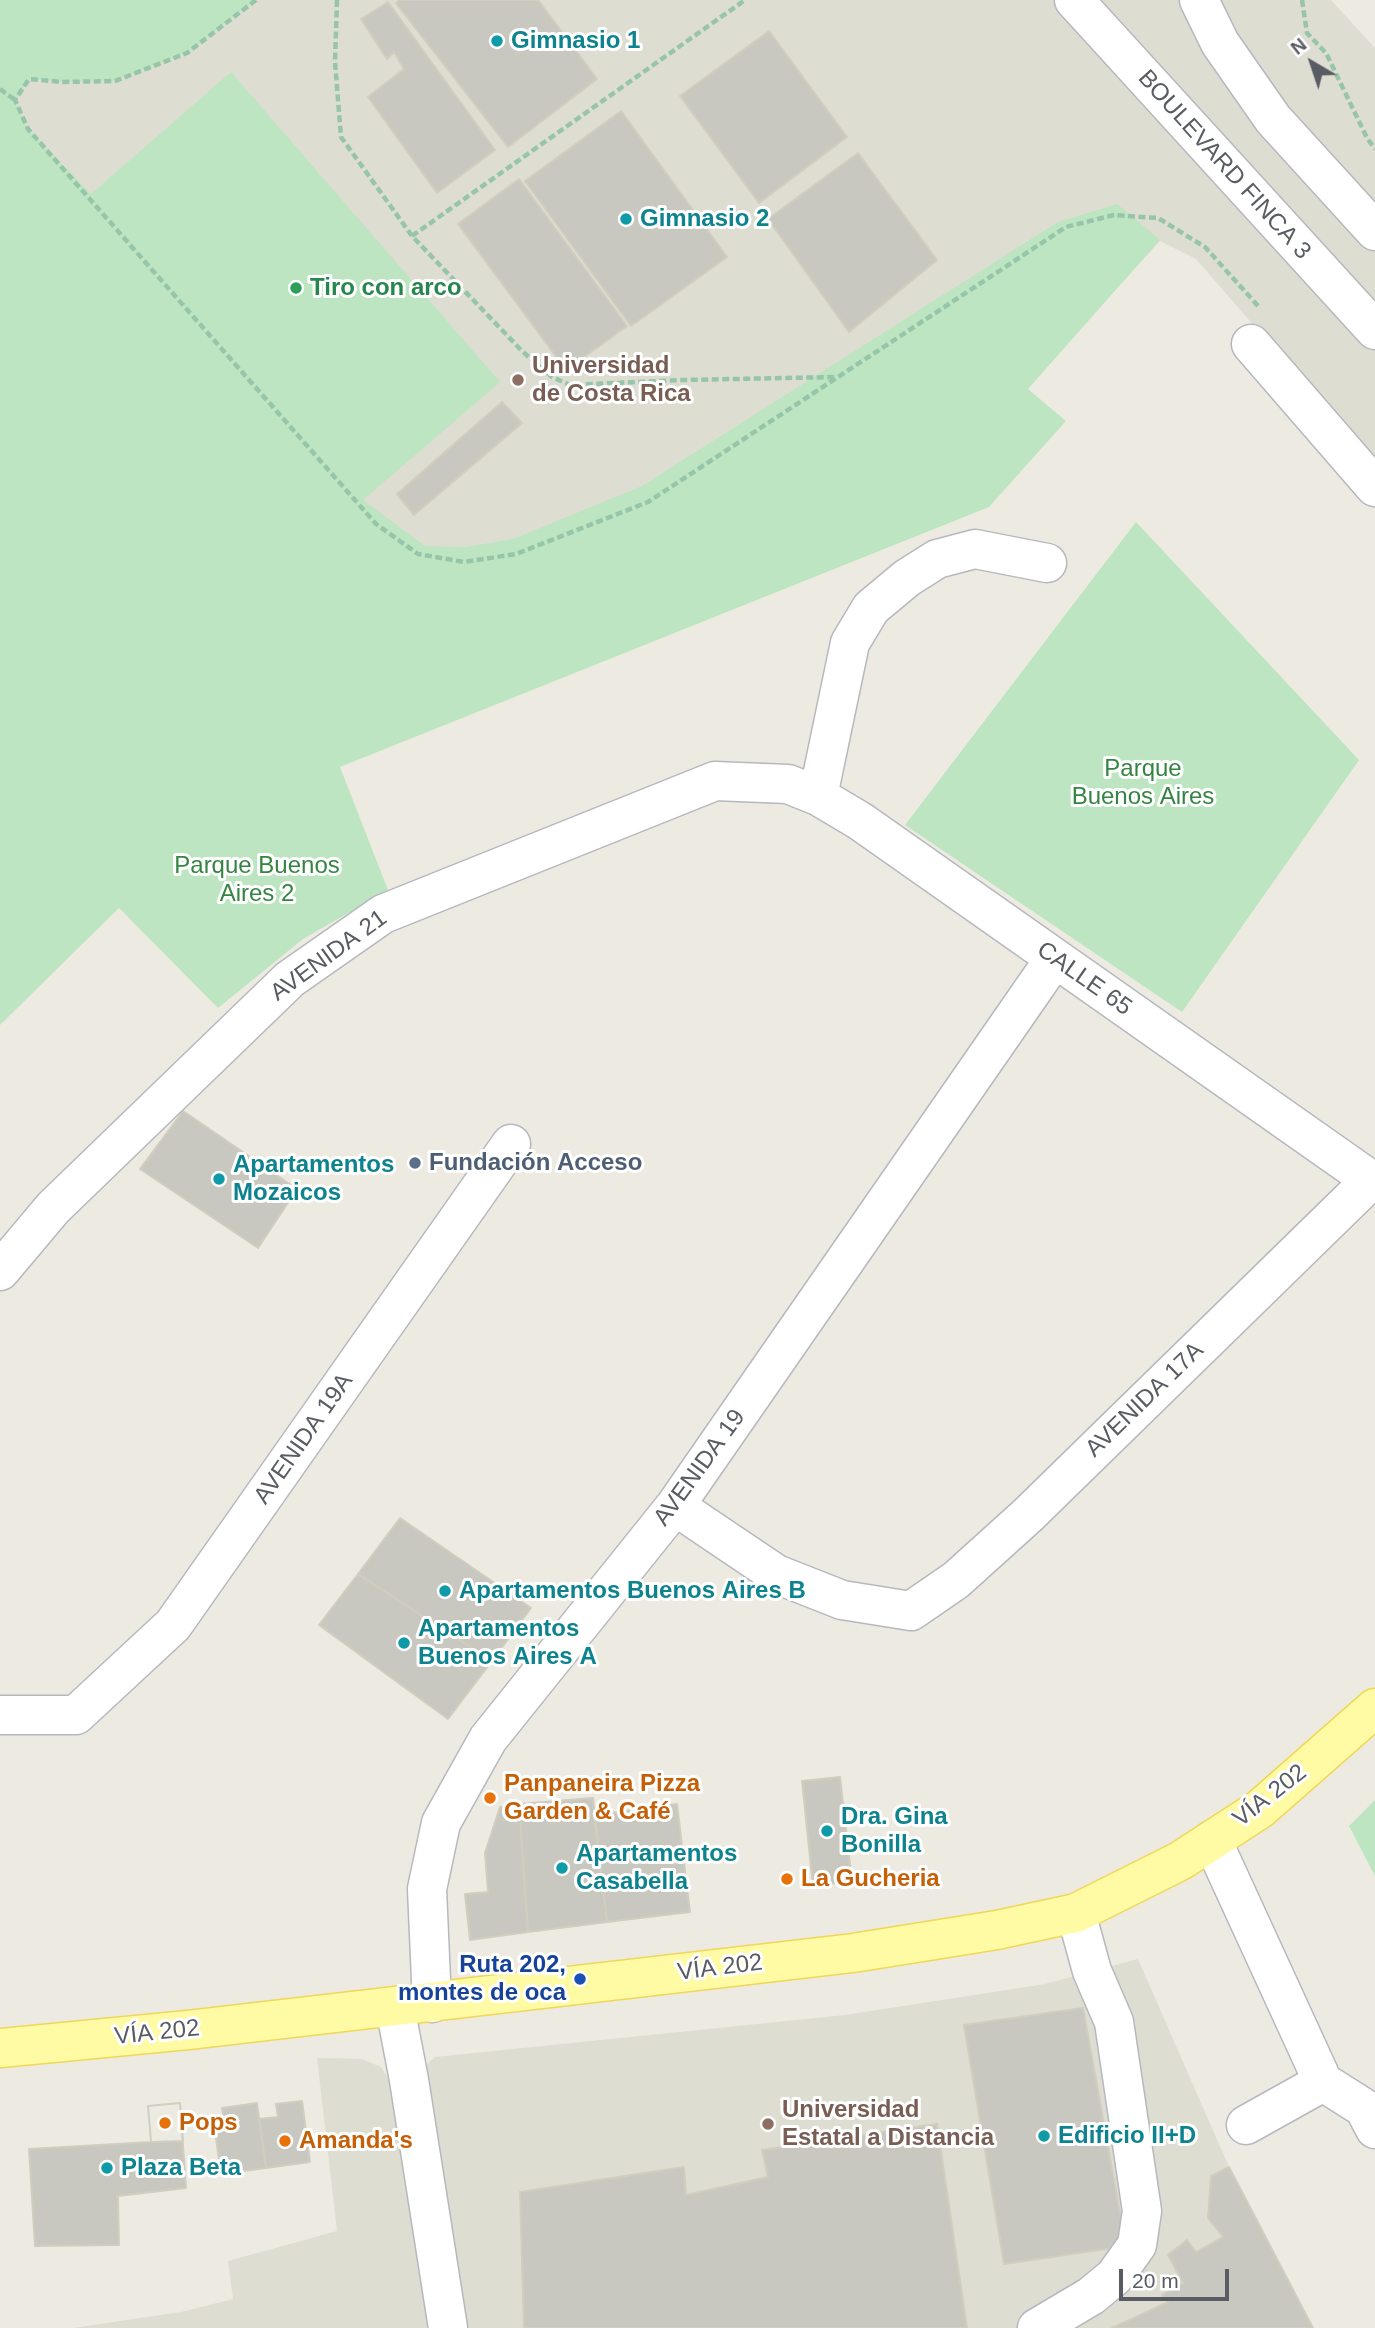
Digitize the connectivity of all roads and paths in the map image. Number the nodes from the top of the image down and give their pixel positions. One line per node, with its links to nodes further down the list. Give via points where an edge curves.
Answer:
1 (256, 0): 8 (path, via 187,53 115,81 29,79)
2 (337, 0): 11 (path, via 335,62 341,137)
3 (745, 0): 11 (path)
4 (1074, 0): 13 (street, BOULEVARD FINCA 3)
5 (1199, 0): 10 (street, via 1220,43 1273,119)
6 (1302, 0): 9 (path, via 1307,33 1325,53)
7 (0, 89): 8 (path)
8 (15, 100): 14 (path, via 28,129 376,524 418,554 464,562 516,554 648,502)
9 (1375, 149)
10 (1375, 231)
11 (412, 236): 14 (path, via 522,351 569,385)
12 (1255, 326): 14 (path, via 1205,247 1158,218 1114,215 1066,227); 15 (street)
13 (1375, 330)
14 (838, 377)
15 (1375, 487)
16 (1047, 563): 17 (street, via 975,549 937,559 871,608 850,643)
17 (803, 790): 18 (street, CALLE 65, via 860,821); 21 (street, AVENIDA 21, via 715,781 383,914 290,979 53,1208)
18 (1055, 958): 20 (street, CALLE 65); 22 (street, AVENIDA 19)
19 (511, 1144): 24 (street, AVENIDA 19A, via 173,1625 76,1715)
20 (1373, 1182): 22 (street, AVENIDA 17A, via 1028,1515 956,1580 911,1611 842,1600 776,1574)
21 (0, 1270)
22 (675, 1506): 27 (street, AVENIDA 19, via 488,1740 441,1823 427,1889)
23 (1375, 1708): 25 (main road, VÍA 202, via 1260,1809)
24 (0, 1715)
25 (1212, 1840): 26 (main road, VÍA 202); 30 (street)
26 (1076, 1913): 27 (main road, VÍA 202, via 853,1953); 34 (street, via 1092,1972 1114,2022 1142,2211 1138,2245 1114,2277 1091,2297)
27 (432, 2003): 28 (main road, VÍA 202)
28 (395, 2007): 29 (main road, VÍA 202); 33 (street)
29 (0, 2048)
30 (1323, 2082): 31 (street); 32 (street, via 1364,2108)
31 (1246, 2125)
32 (1375, 2129)
33 (448, 2328)
34 (1037, 2328)

